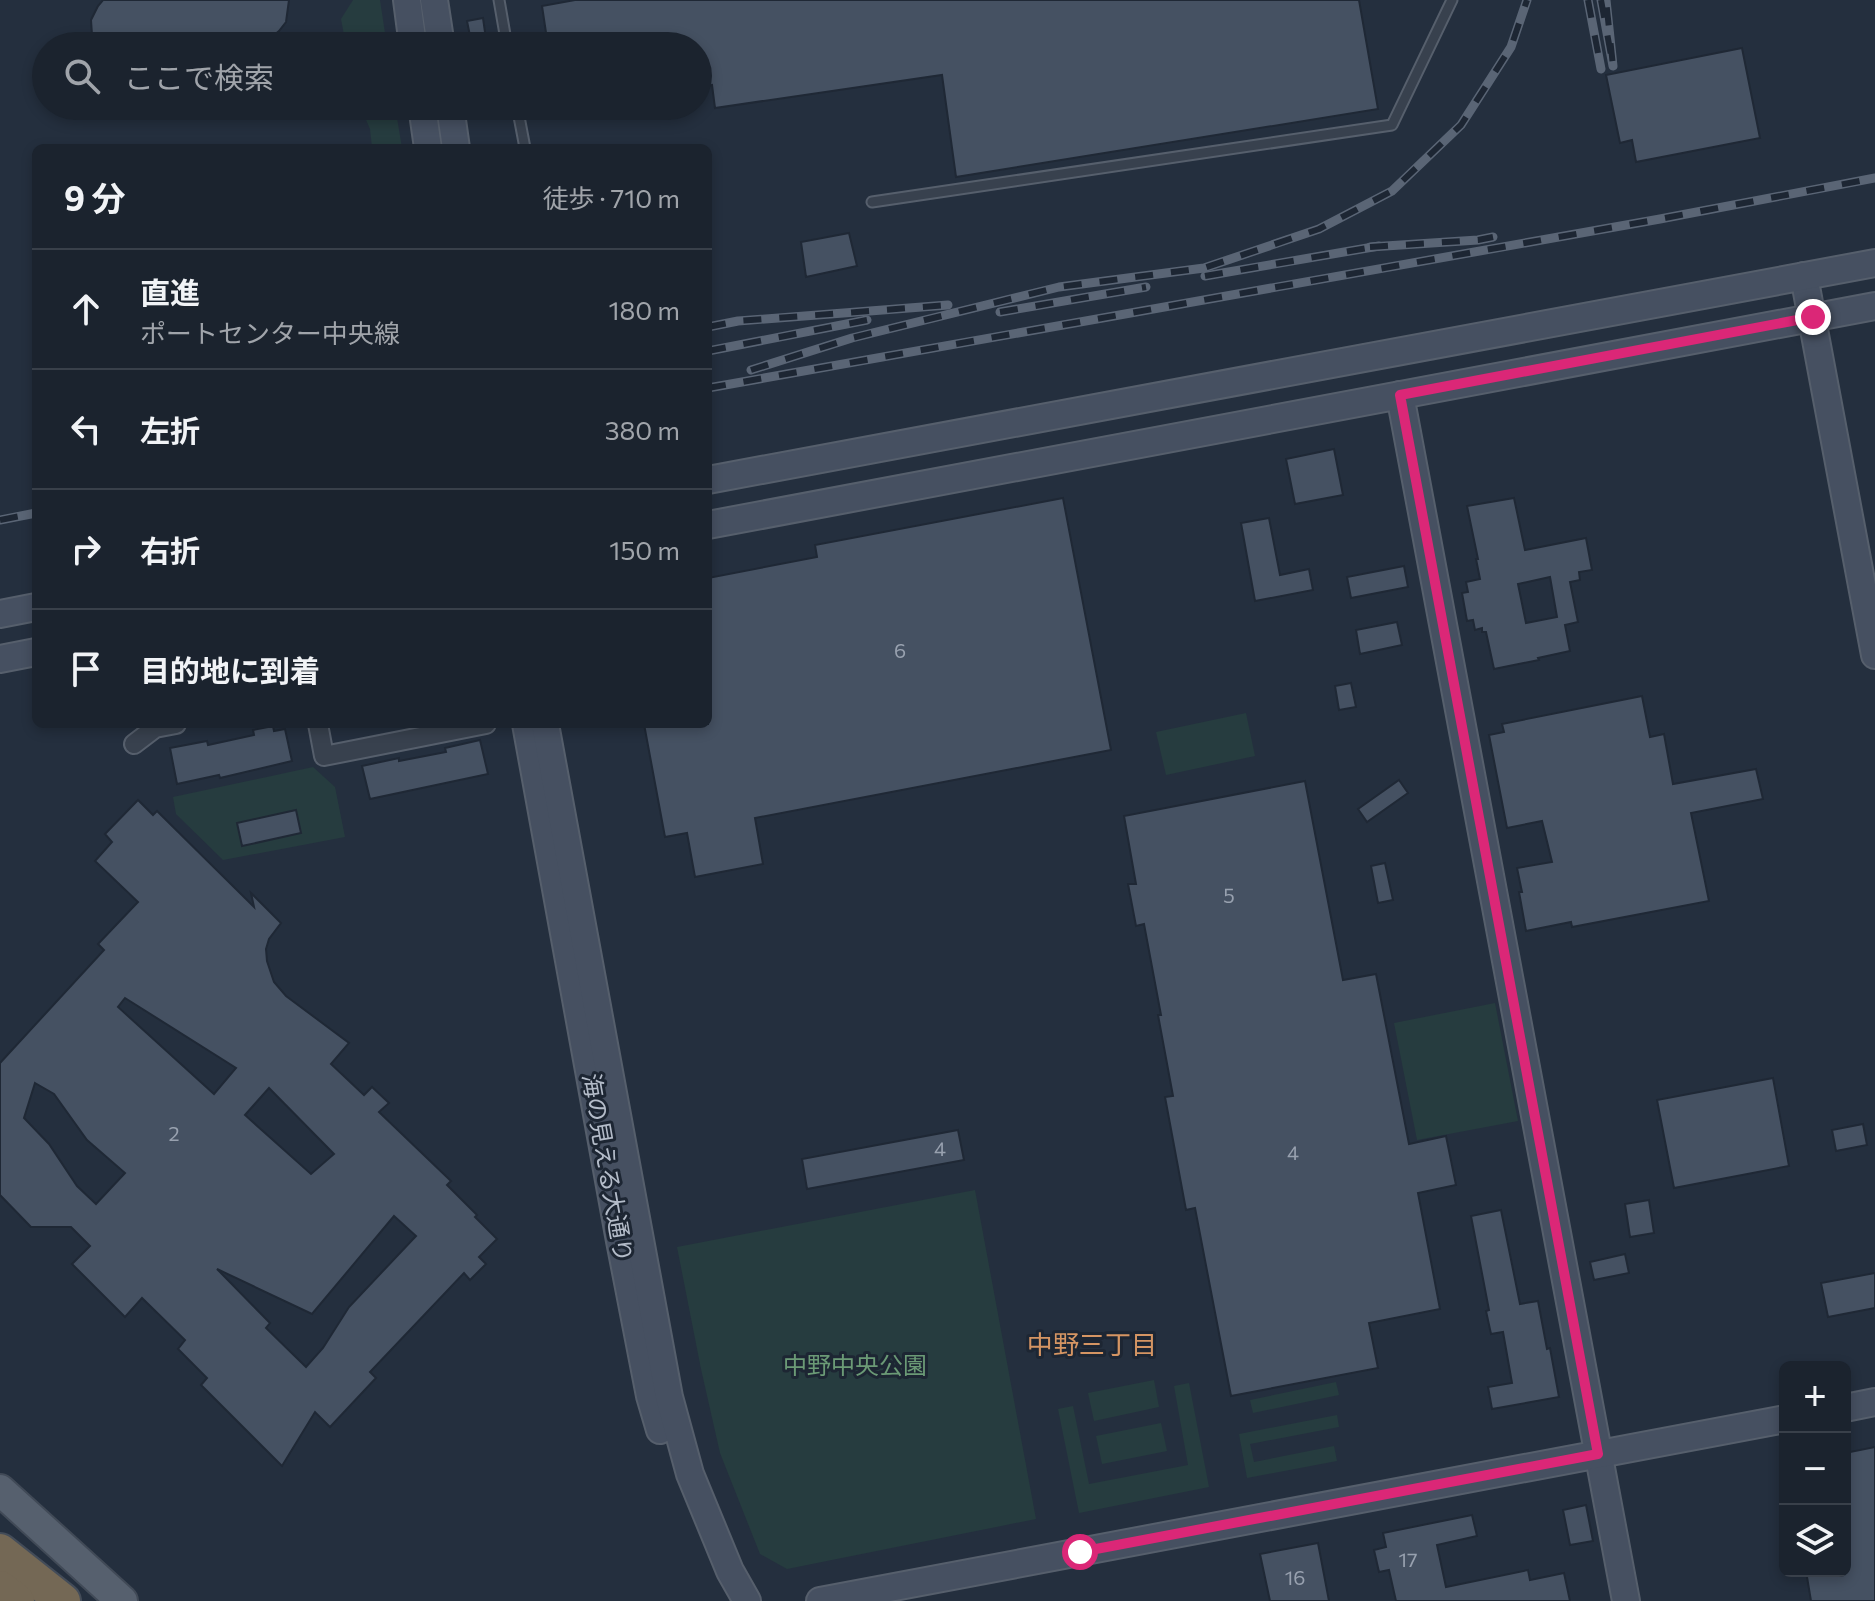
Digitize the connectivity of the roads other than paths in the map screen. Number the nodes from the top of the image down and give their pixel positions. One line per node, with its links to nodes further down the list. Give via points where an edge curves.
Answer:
1 (407, 0): 5 (street)
2 (434, 0): 6 (street)
3 (499, 0): 7 (lane)
4 (1452, 0): 14 (lane, via 1392,125)
5 (411, 32)
6 (439, 32)
7 (505, 32)
8 (424, 120): 11 (street)
9 (452, 120): 12 (street)
10 (520, 120): 13 (lane)
11 (427, 144)
12 (455, 144)
13 (524, 144)
14 (872, 202)
15 (1875, 263): 16 (street)
16 (1804, 276): 18 (street); 20 (street)
17 (1875, 306): 18 (street)
18 (1813, 317): 19 (street); 25 (street)
19 (1400, 395): 21 (street); 36 (street)
20 (712, 479)
21 (712, 524)
22 (32, 608): 23 (street)
23 (0, 614)
24 (32, 653): 26 (street)
25 (1875, 655)
26 (0, 659)
27 (155, 728): 32 (street)
28 (319, 728): 31 (street, via 324,756)
29 (527, 728): 45 (street, 海の見える大通り, via 650,1396 674,1479)
30 (546, 728): 46 (street, via 669,1397 690,1474)
31 (432, 729)
32 (134, 744)
33 (1875, 1402): 34 (street)
34 (1851, 1407)
35 (1779, 1420): 36 (street)
36 (1598, 1454): 47 (street); 48 (street)
37 (0, 1490): 44 (main road)
38 (0, 1551): 43 (highway)
39 (0, 1571): 42 (main road)
40 (0, 1588): 41 (highway)
41 (17, 1601)
42 (32, 1601)
43 (63, 1601)
44 (122, 1601)
45 (726, 1601)
46 (747, 1601)
47 (820, 1601)
48 (1626, 1601)

